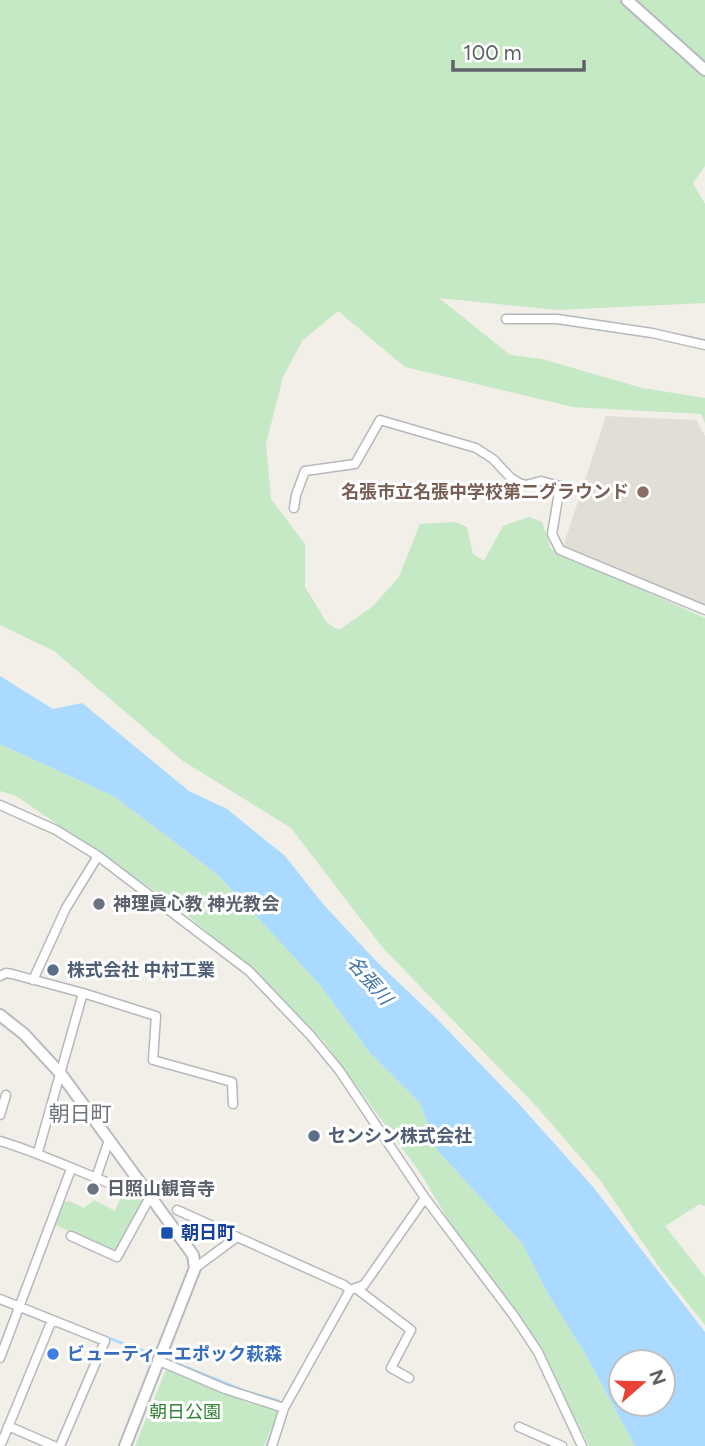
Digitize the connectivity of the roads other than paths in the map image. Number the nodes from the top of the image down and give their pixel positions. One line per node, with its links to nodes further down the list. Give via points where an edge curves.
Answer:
1 (627, 0): 2 (street)
2 (705, 70)
3 (506, 319): 4 (street, via 557,319)
4 (705, 345)
5 (295, 508): 6 (street, via 305,471 355,464 380,419 477,448 519,483 541,481 561,486 552,534 560,550)
6 (705, 610)
7 (0, 805): 8 (street, via 56,830)
8 (98, 856): 10 (street, via 66,908); 24 (street, via 258,980 339,1070)
9 (0, 976): 10 (street, via 6,973)
10 (33, 980): 11 (street)
11 (83, 993): 13 (street); 15 (street, via 156,1016 153,1060 232,1082)
12 (0, 1015): 13 (street)
13 (61, 1074): 18 (street); 19 (street)
14 (6, 1095): 16 (street)
15 (233, 1104)
16 (0, 1115)
17 (0, 1140): 19 (street)
18 (109, 1140): 21 (street); 22 (street)
19 (38, 1153): 20 (street)
20 (71, 1169): 21 (street); 31 (street)
21 (96, 1178): 22 (street, via 119,1187)
22 (137, 1179): 23 (street)
23 (150, 1197): 26 (street, via 117,1257); 28 (street, via 188,1247)
24 (425, 1198): 29 (street, via 371,1277); 47 (street, via 538,1352)
25 (177, 1210): 27 (street)
26 (71, 1236)
27 (237, 1237): 28 (street); 29 (street)
28 (195, 1268): 36 (street)
29 (353, 1290): 34 (street); 38 (street)
30 (0, 1299): 31 (street)
31 (19, 1307): 32 (street); 35 (street)
32 (52, 1320): 39 (street); 43 (street, via 105,1340)
33 (418, 1321): 34 (street)
34 (411, 1330): 37 (street, via 391,1368)
35 (0, 1358)
36 (157, 1360): 38 (street); 44 (street)
37 (409, 1378)
38 (280, 1407): 45 (street)
39 (8, 1426): 41 (street); 42 (street)
40 (519, 1427): 46 (street)
41 (2, 1442)
42 (54, 1446)
43 (60, 1446)
44 (125, 1446)
45 (272, 1446)
46 (562, 1446)
47 (582, 1446)

